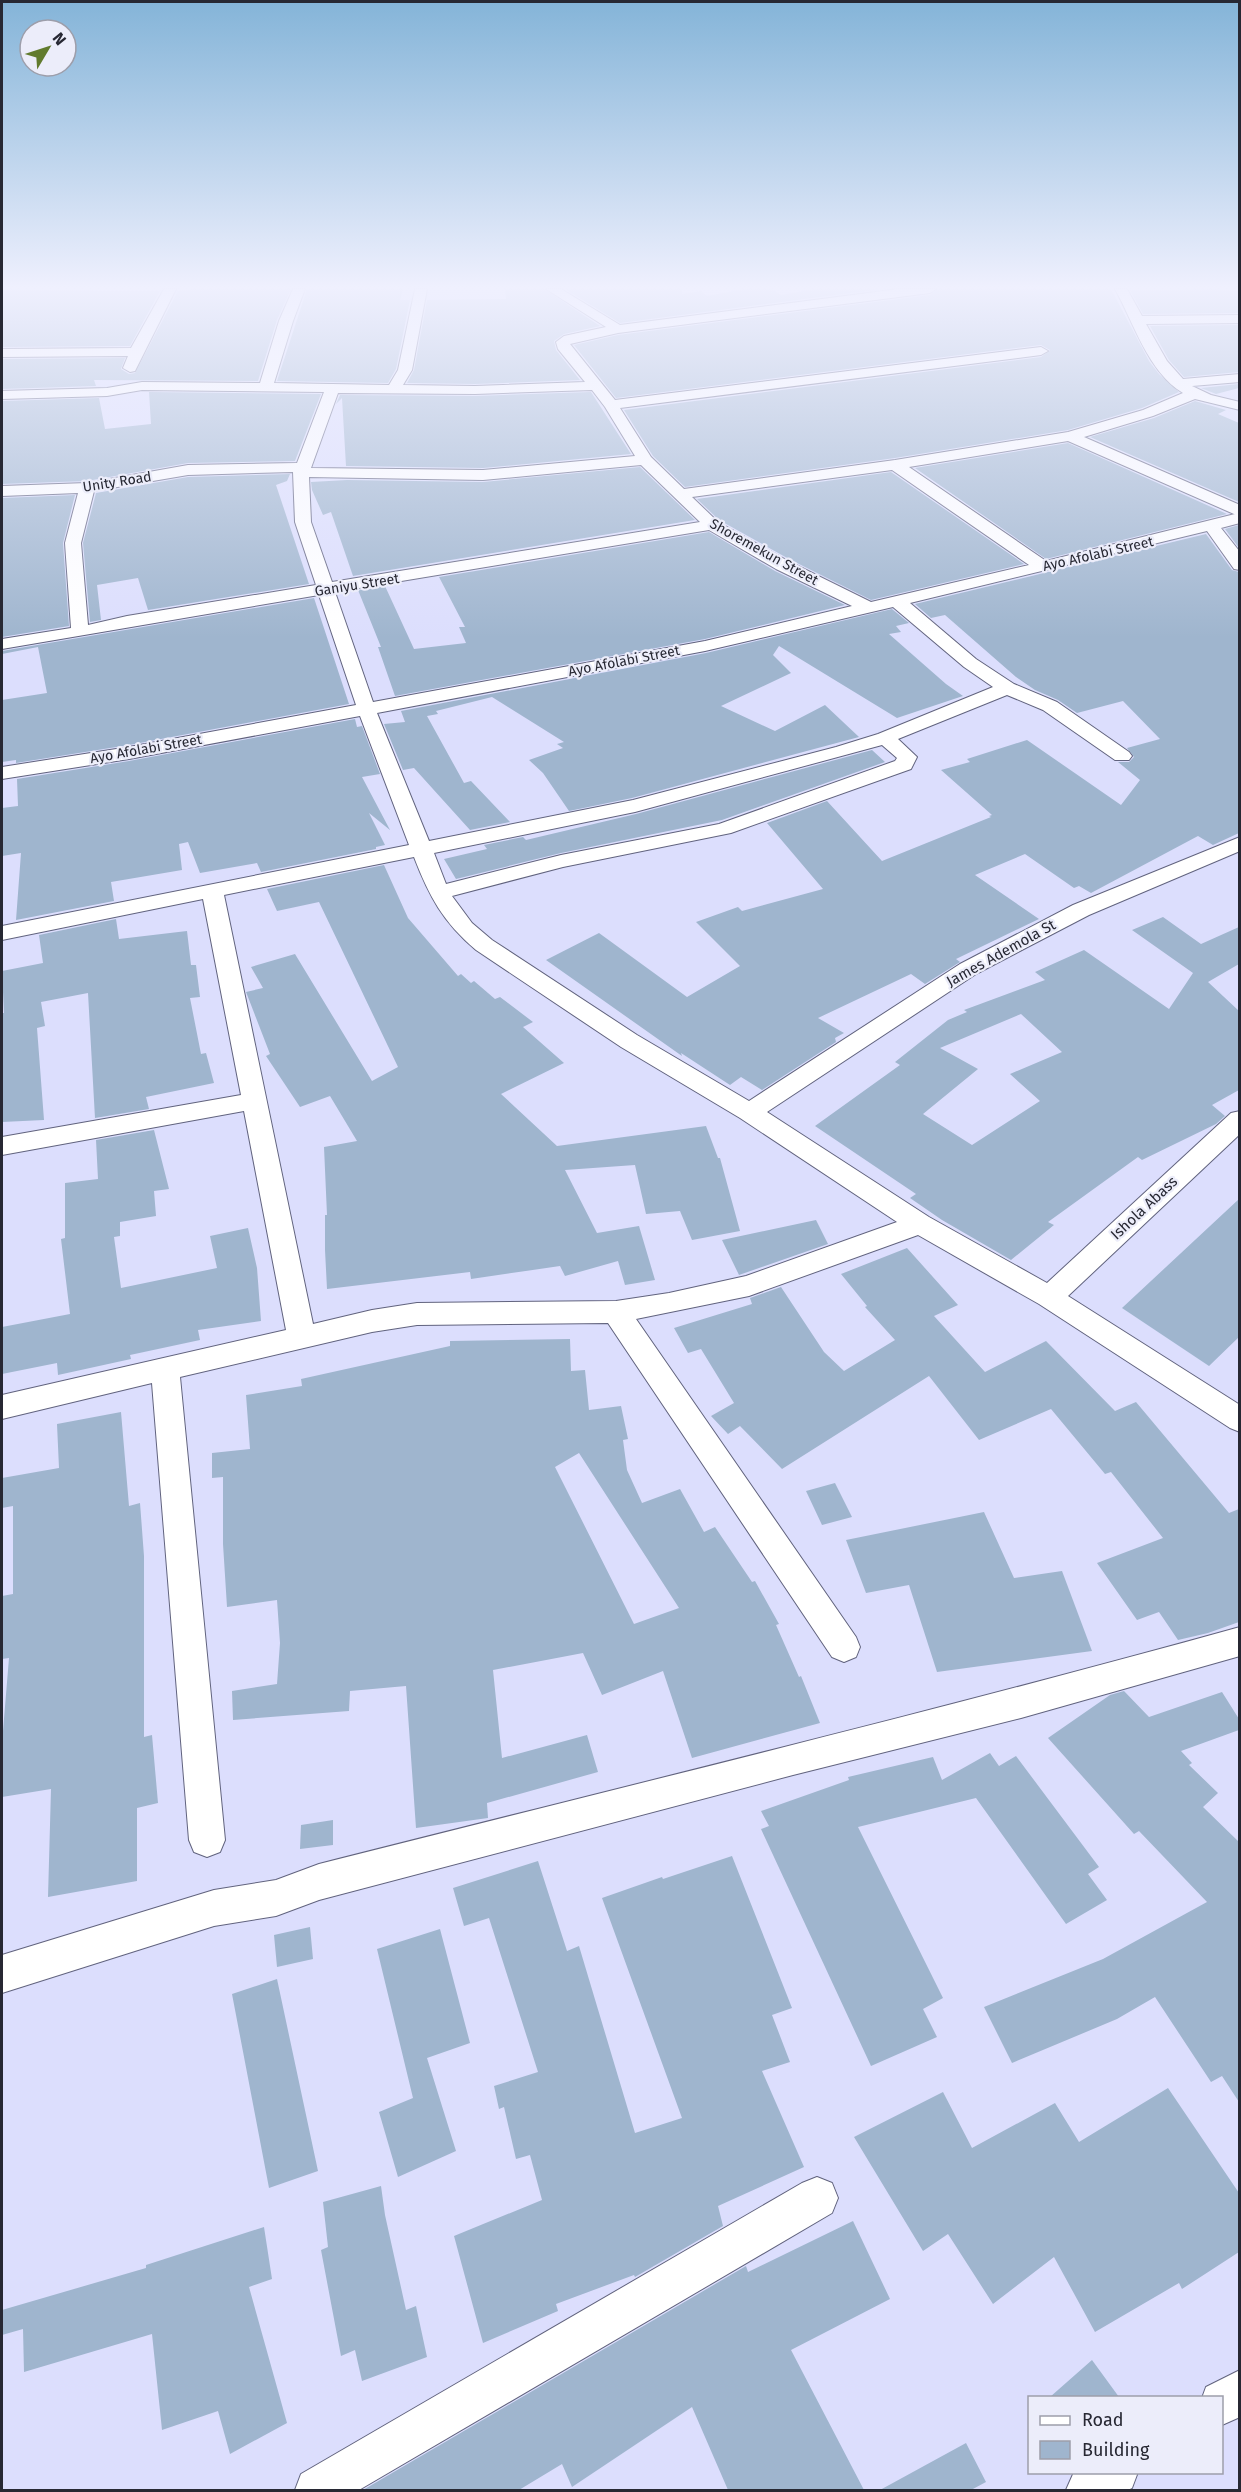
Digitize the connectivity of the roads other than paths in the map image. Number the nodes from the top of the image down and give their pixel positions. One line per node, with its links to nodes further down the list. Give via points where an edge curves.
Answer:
1 (327, 405): 7 (street)
2 (610, 405): 5 (street, Shoremekun Street)
3 (1167, 405): 4 (street)
4 (1070, 436): 6 (street); 11 (street)
5 (645, 460): 7 (street, Unity Road, via 483,475); 10 (street, Shoremekun Street)
6 (895, 465): 10 (street); 16 (street)
7 (303, 470): 8 (street, Unity Road, via 188,470); 17 (street, via 303,522)
8 (87, 488): 9 (street, Unity Road); 20 (street, via 73,543)
9 (2, 491)
10 (679, 494): 13 (street, Shoremekun Street)
11 (1239, 511)
12 (1239, 518): 14 (street, Ayo Afolabi Street)
13 (712, 525): 17 (street, Ganiyu Street); 19 (street, Shoremekun Street)
14 (1212, 526): 15 (street); 16 (street, Ayo Afolabi Street)
15 (1239, 565)
16 (1043, 567): 18 (street, Ayo Afolabi Street)
17 (326, 589): 20 (street, Ganiyu Street); 23 (street)
18 (895, 600): 19 (street, Ayo Afolabi Street); 22 (street, via 970,663)
19 (867, 607): 23 (street, Ayo Afolabi Street, via 705,646)
20 (80, 632): 21 (street, Ganiyu Street)
21 (2, 644)
22 (1008, 688): 24 (street); 25 (street, via 1050,706)
23 (366, 708): 26 (street, Ayo Afolabi Street); 28 (street)
24 (885, 738): 28 (street, via 635,806); 30 (street, via 907,757 903,765 724,829 561,861)
25 (1122, 756)
26 (2, 773)
27 (1239, 843): 33 (street, James Ademola St, via 1081,910 968,969)
28 (421, 849): 29 (street); 30 (street)
29 (212, 892): 31 (street); 32 (street)
30 (439, 892): 33 (street, via 464,928 484,945 629,1041)
31 (2, 933)
32 (252, 1101): 35 (street); 39 (street)
33 (749, 1112): 36 (street)
34 (1239, 1119): 37 (street, Ishola Abass)
35 (2, 1146)
36 (920, 1224): 37 (street); 38 (street, via 749,1286)
37 (1049, 1297): 42 (street)
38 (616, 1312): 39 (street, via 417,1314); 44 (street)
39 (302, 1337): 40 (street)
40 (165, 1368): 41 (street); 45 (street)
41 (2, 1407)
42 (1239, 1420)
43 (1239, 1641): 46 (street, via 1021,1703 319,1882 276,1898 214,1908)
44 (843, 1647)
45 (207, 1840)
46 (2, 1974)
47 (817, 2198): 51 (street)
48 (1239, 2392): 49 (street)
49 (1223, 2402)
50 (1113, 2474): 52 (street)
51 (317, 2490)
52 (1088, 2490)

